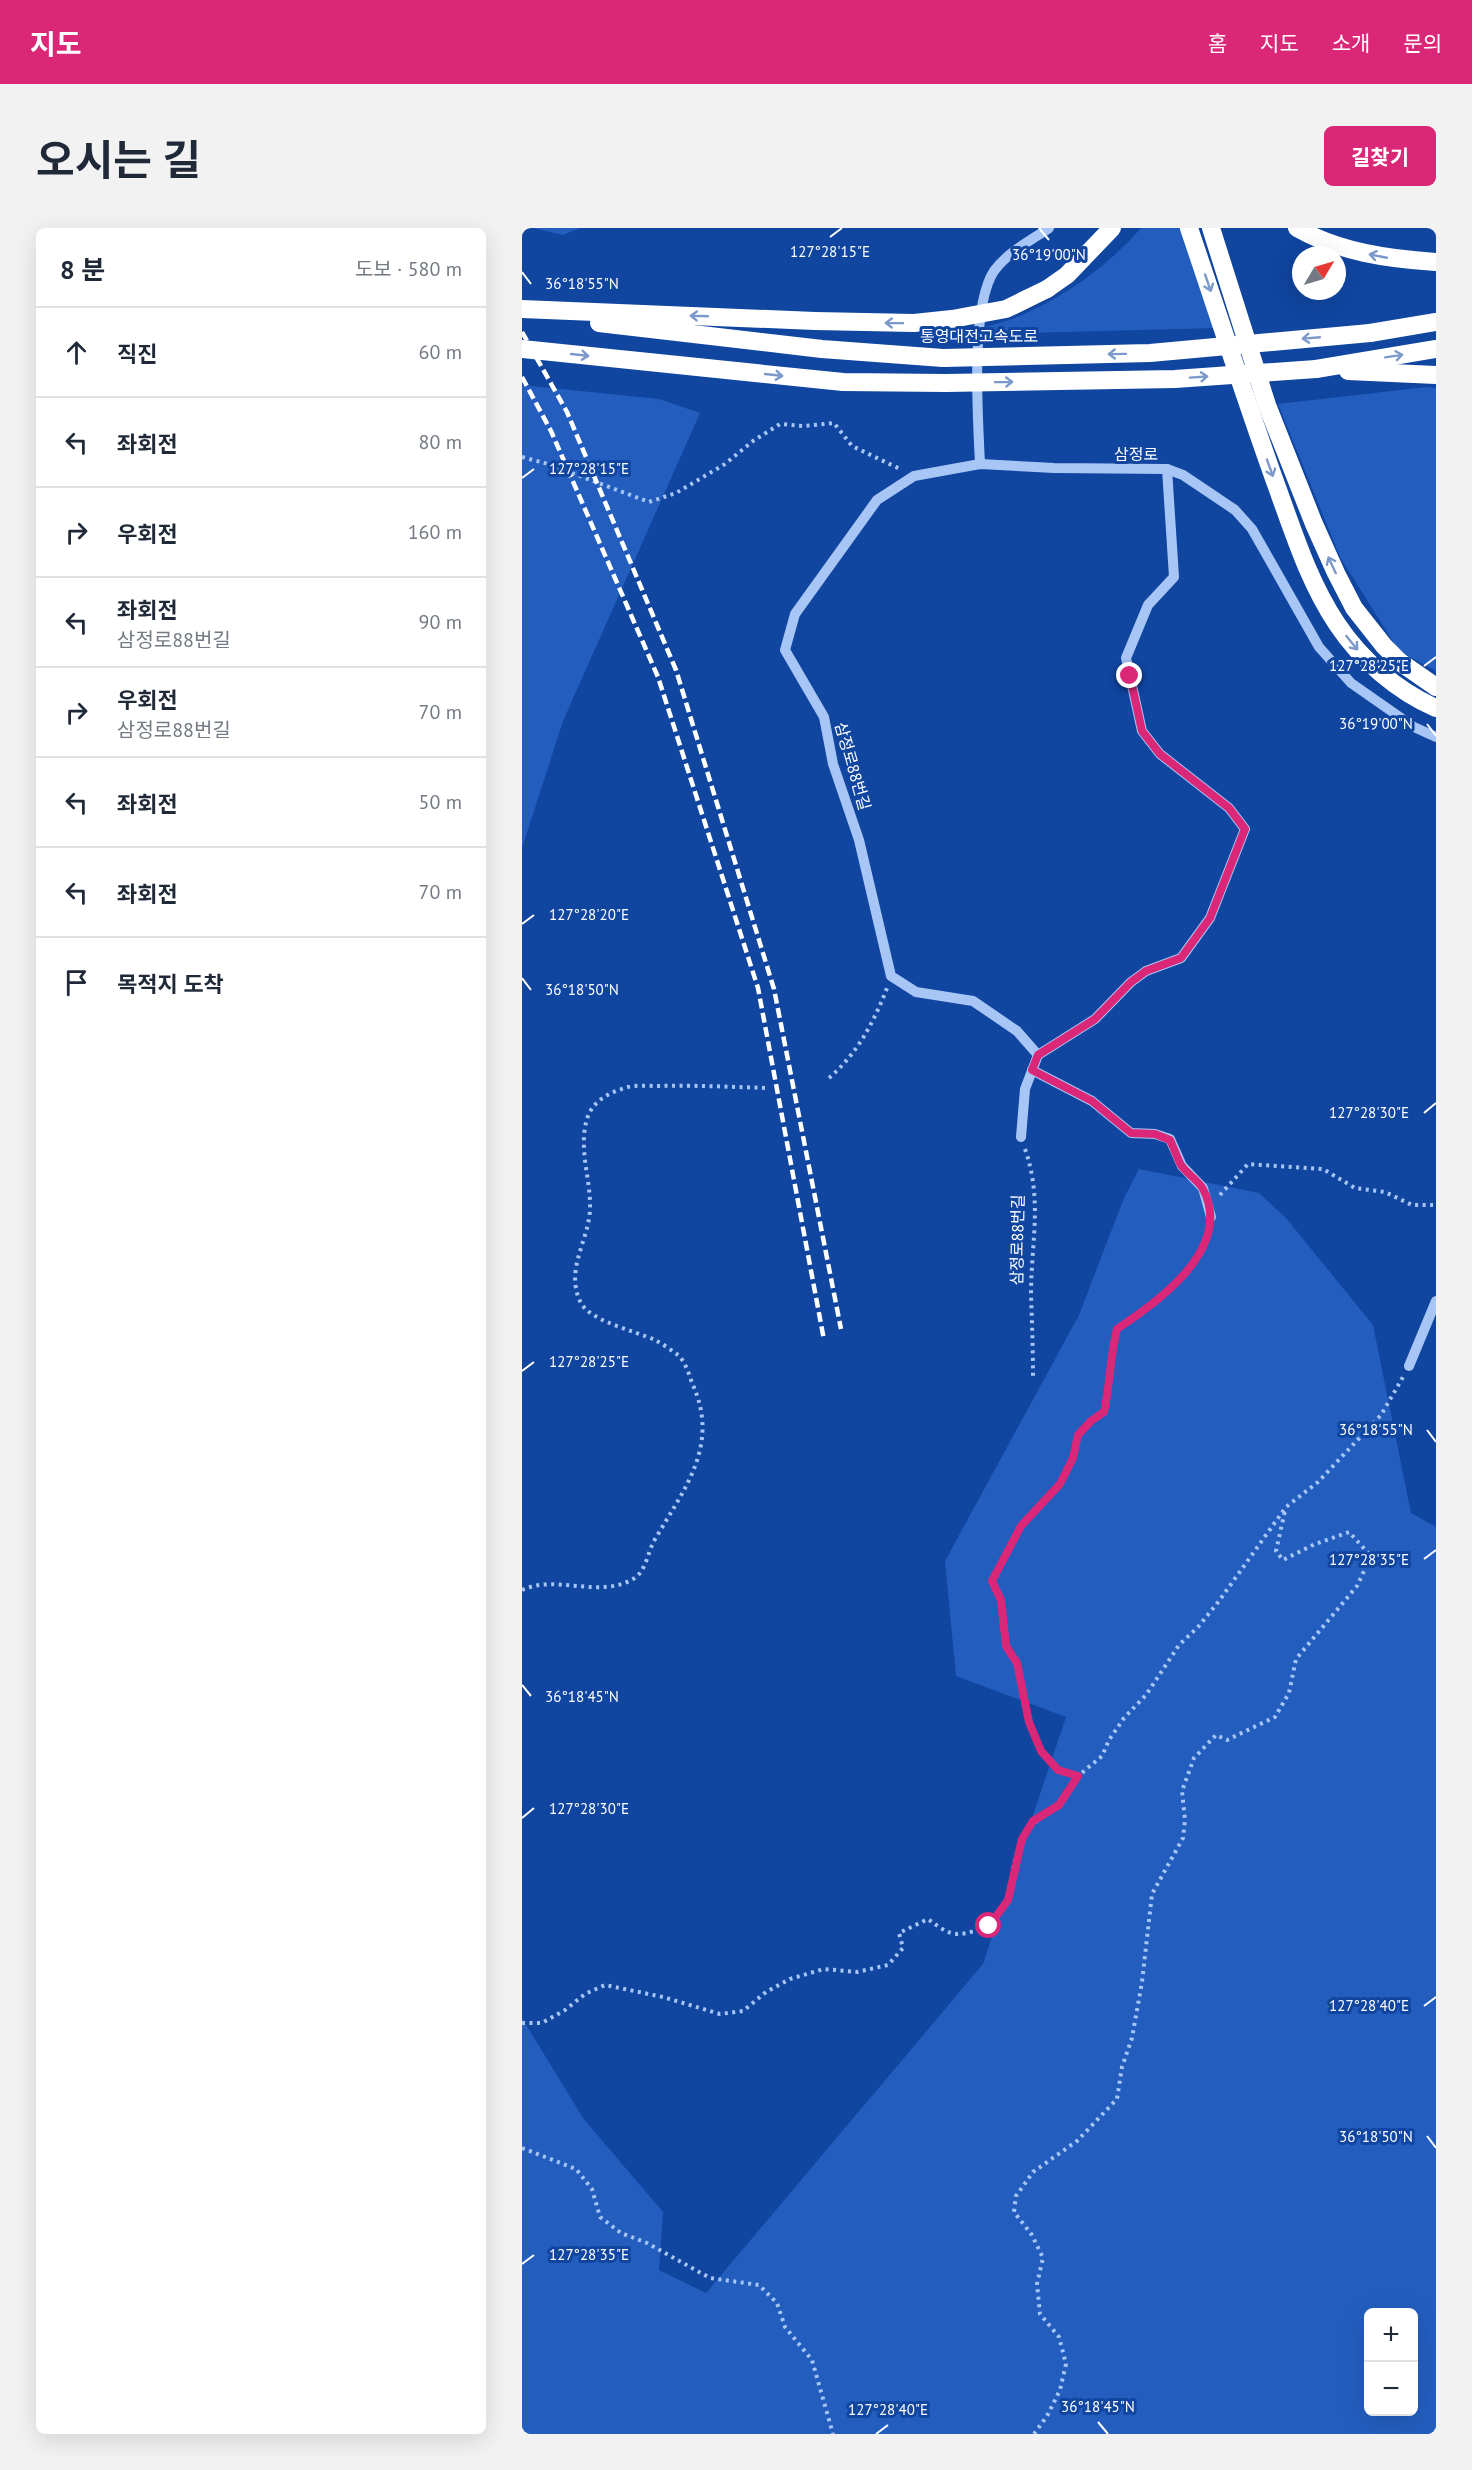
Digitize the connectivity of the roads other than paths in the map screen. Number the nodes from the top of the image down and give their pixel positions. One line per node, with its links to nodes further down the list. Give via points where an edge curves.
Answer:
1 (1049, 228): 14 (street, via 1008,255 993,273 979,317)
2 (1112, 228): 7 (highway, one-way to 7, bridge, via 1067,275 1047,289 1006,309 952,319 914,323 826,321)
3 (1189, 228): 17 (highway, one-way to 17, via 1314,584 1359,652 1389,681)
4 (1211, 228): 16 (highway, one-way to 4, via 1384,646 1354,608 1336,573 1267,405)
5 (1298, 228): 6 (highway, one-way to 5, via 1350,250)
6 (1436, 262)
7 (522, 309)
8 (522, 314): 9 (highway, 통영대전고속도로, one-way to 8, bridge, via 1370,333 1150,353 943,358 822,349)
9 (1436, 322)
10 (522, 349): 12 (highway, one-way to 12, bridge, via 843,382 1175,379)
11 (1436, 349): 12 (highway, one-way to 11)
12 (1316, 369): 13 (highway)
13 (1436, 375)
14 (980, 464): 15 (street, 삼정로); 19 (street, 삼정로88번길, via 914,476 877,500 795,614 785,650 824,717 833,764 860,840 891,976 916,992 973,1000 1017,1031)
15 (1167, 469): 18 (street, 삼정로, via 1183,475 1234,510 1252,529 1319,647 1351,683 1414,727); 19 (street, via 1173,577 1148,605 1126,658 1142,731 1160,754 1229,808 1245,829 1210,918 1181,958 1146,971 1095,1019)
16 (1436, 687)
17 (1436, 708)
18 (1436, 737)
19 (1038, 1055): 20 (street)
20 (1032, 1070): 21 (street, via 1025,1089); 22 (street, via 1092,1101 1131,1133 1155,1134 1170,1140 1182,1166 1203,1188)
21 (1021, 1137)
22 (1211, 1217)
23 (1436, 1300): 24 (street)
24 (1409, 1366)

